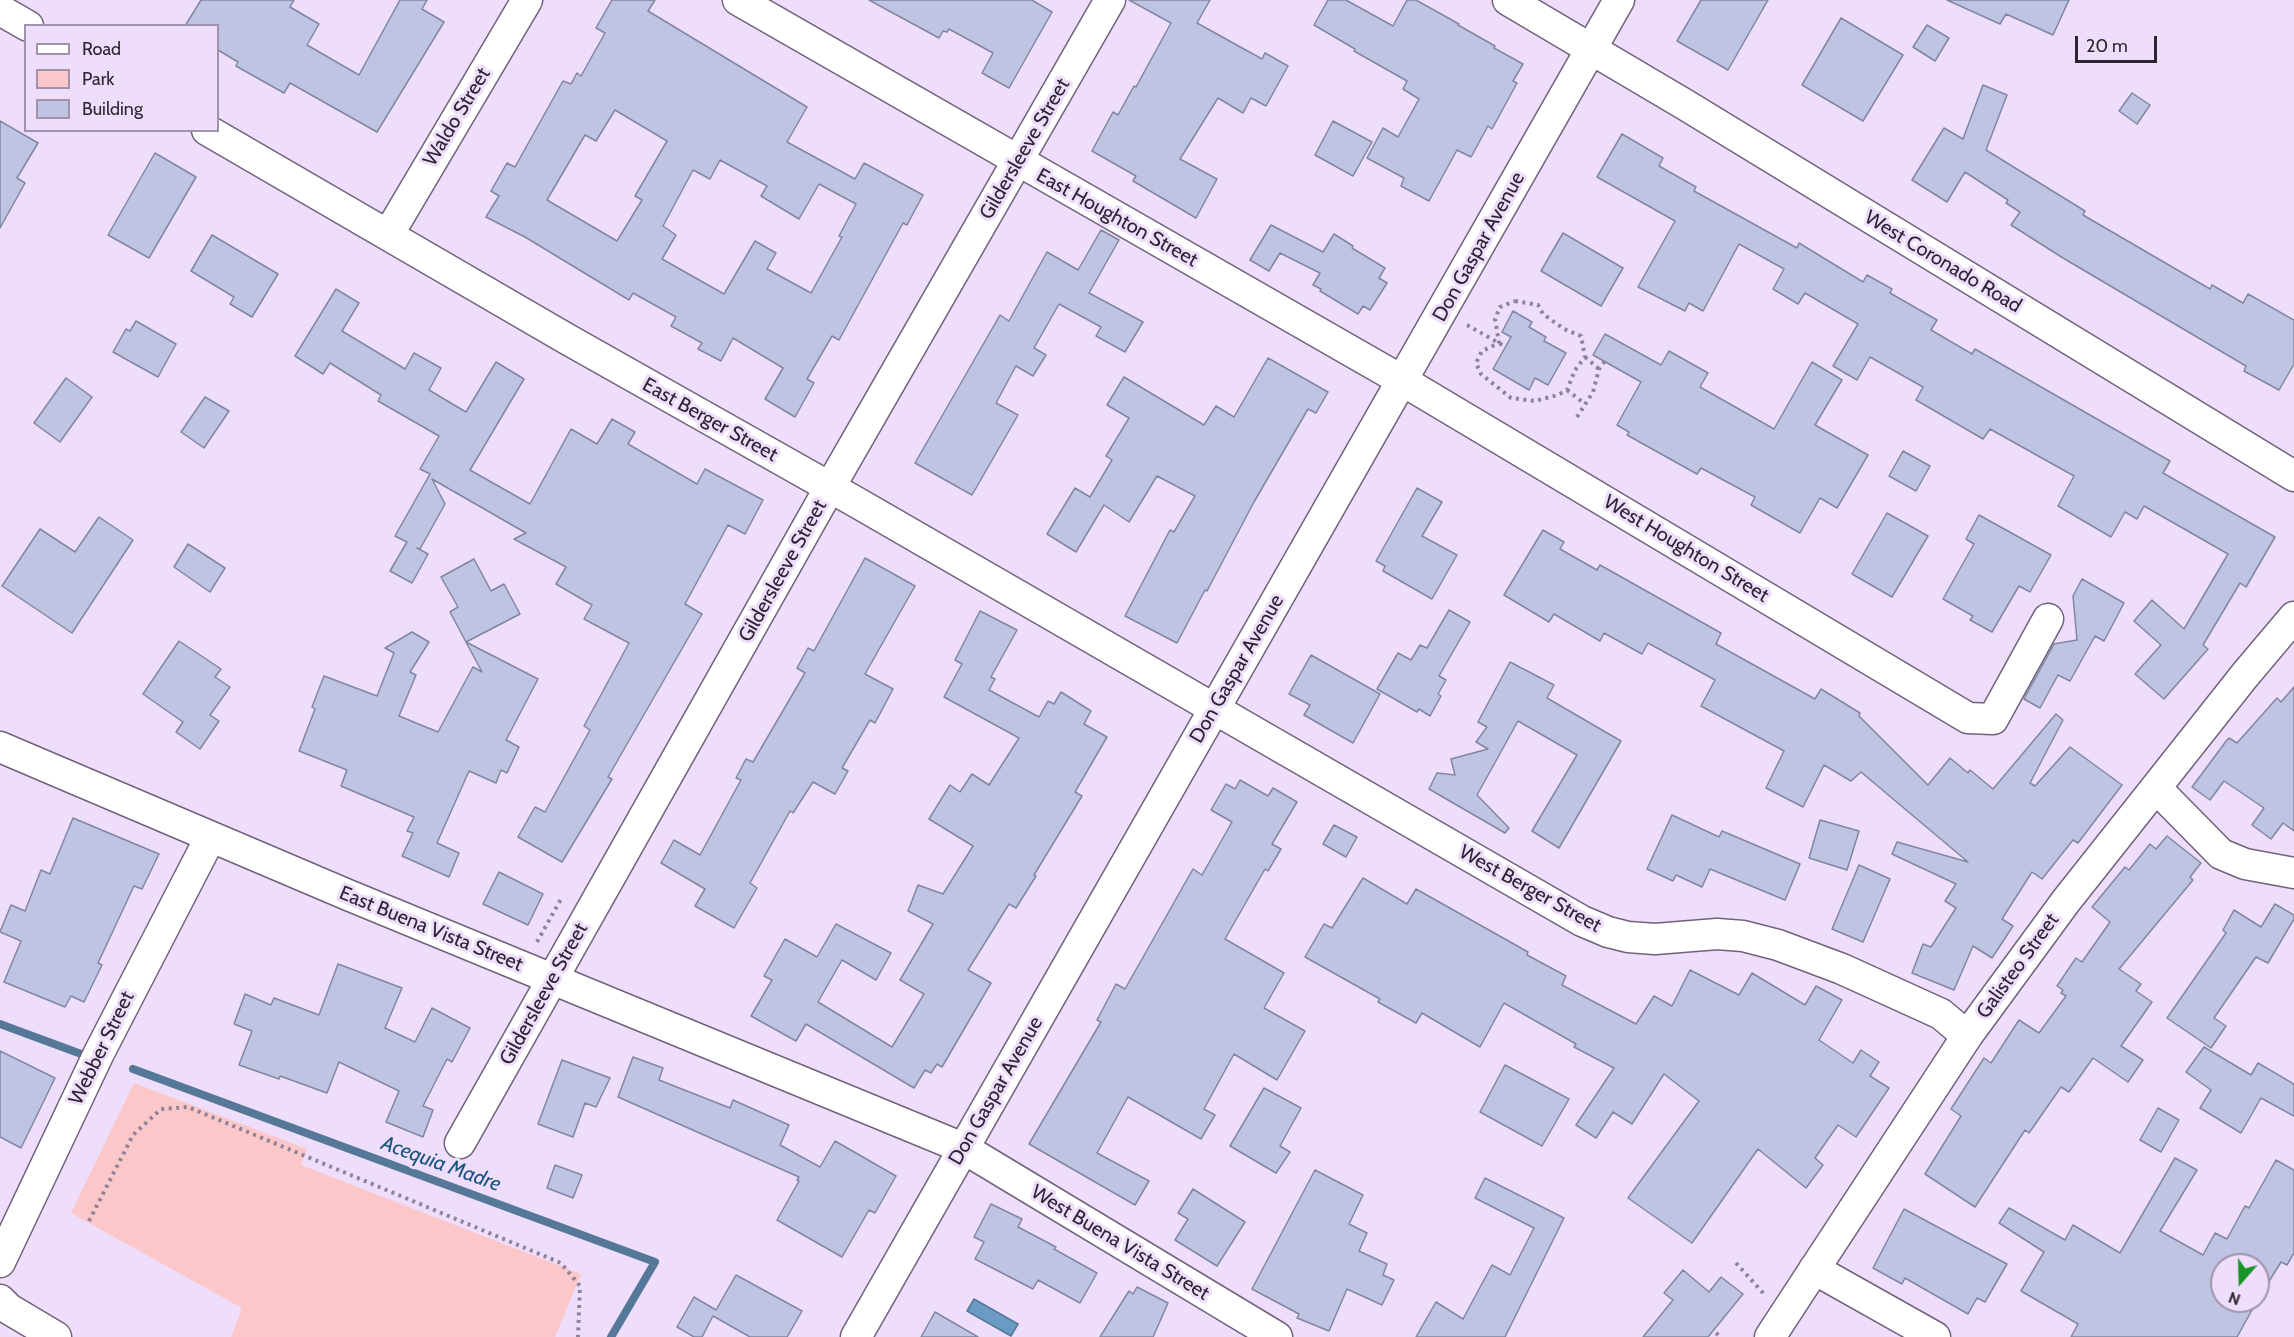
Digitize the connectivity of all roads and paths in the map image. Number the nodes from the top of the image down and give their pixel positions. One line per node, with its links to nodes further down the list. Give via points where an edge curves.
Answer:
1 (527, 0): 9 (street, Waldo Street)
2 (738, 0): 8 (street, East Houghton Street)
3 (1110, 0): 8 (street, Gildersleeve Street)
4 (1508, 0): 6 (street, West Coronado Road)
5 (1619, 0): 6 (street, Don Gaspar Avenue)
6 (1590, 50): 16 (street, Don Gaspar Avenue); 20 (street, West Coronado Road)
7 (210, 132): 9 (street, East Berger Street)
8 (1018, 162): 16 (street, East Houghton Street); 21 (street, Gildersleeve Street)
9 (388, 234): 21 (street, East Berger Street)
10 (1470, 326): 11 (path)
11 (1499, 343): 12 (path); 13 (path, via 1495,319 1500,307 1515,301 1538,305 1543,314 1581,336); 17 (path, via 1482,351 1476,363 1481,374 1511,398 1535,400)
12 (1506, 347)
13 (1585, 357): 15 (path); 17 (path)
14 (1605, 362): 15 (path)
15 (1599, 369): 18 (path)
16 (1403, 381): 23 (street, West Houghton Street, via 1968,718 1993,719); 24 (street, Don Gaspar Avenue)
17 (1567, 390): 18 (path)
18 (1585, 404): 19 (path)
19 (1577, 417)
20 (2294, 476)
21 (830, 488): 24 (street, East Berger Street); 31 (street, Gildersleeve Street)
22 (2294, 616): 26 (street, Galisteo Street)
23 (2048, 619)
24 (1214, 710): 32 (street, West Berger Street, via 1582,921 1628,937 1717,934 1778,945 1941,1014); 34 (street, Don Gaspar Avenue)
25 (0, 747): 27 (street, East Buena Vista Street)
26 (2156, 788): 28 (street, via 2221,854 2245,864); 32 (street, Galisteo Street, via 2066,901)
27 (210, 838): 31 (street, East Buena Vista Street); 36 (street, Webber Street, via 96,1060)
28 (2294, 873)
29 (561, 899): 30 (path)
30 (534, 947)
31 (553, 979): 33 (street, Gildersleeve Street); 34 (street, East Buena Vista Street)
32 (1967, 1036): 38 (street, Galisteo Street)
33 (460, 1143)
34 (963, 1148): 44 (street, Don Gaspar Avenue); 45 (street, West Buena Vista Street)
35 (89, 1221): 43 (path, via 133,1135 162,1109 189,1107 561,1263 580,1286)
36 (0, 1262)
37 (1736, 1263): 39 (path)
38 (1814, 1269): 47 (street, Galisteo Street); 48 (street)
39 (1768, 1298)
40 (0, 1300): 42 (street)
41 (1716, 1333): 46 (path)
42 (56, 1337)
43 (578, 1337)
44 (856, 1337)
45 (1277, 1337)
46 (1721, 1337)
47 (1770, 1337)
48 (1935, 1337)

